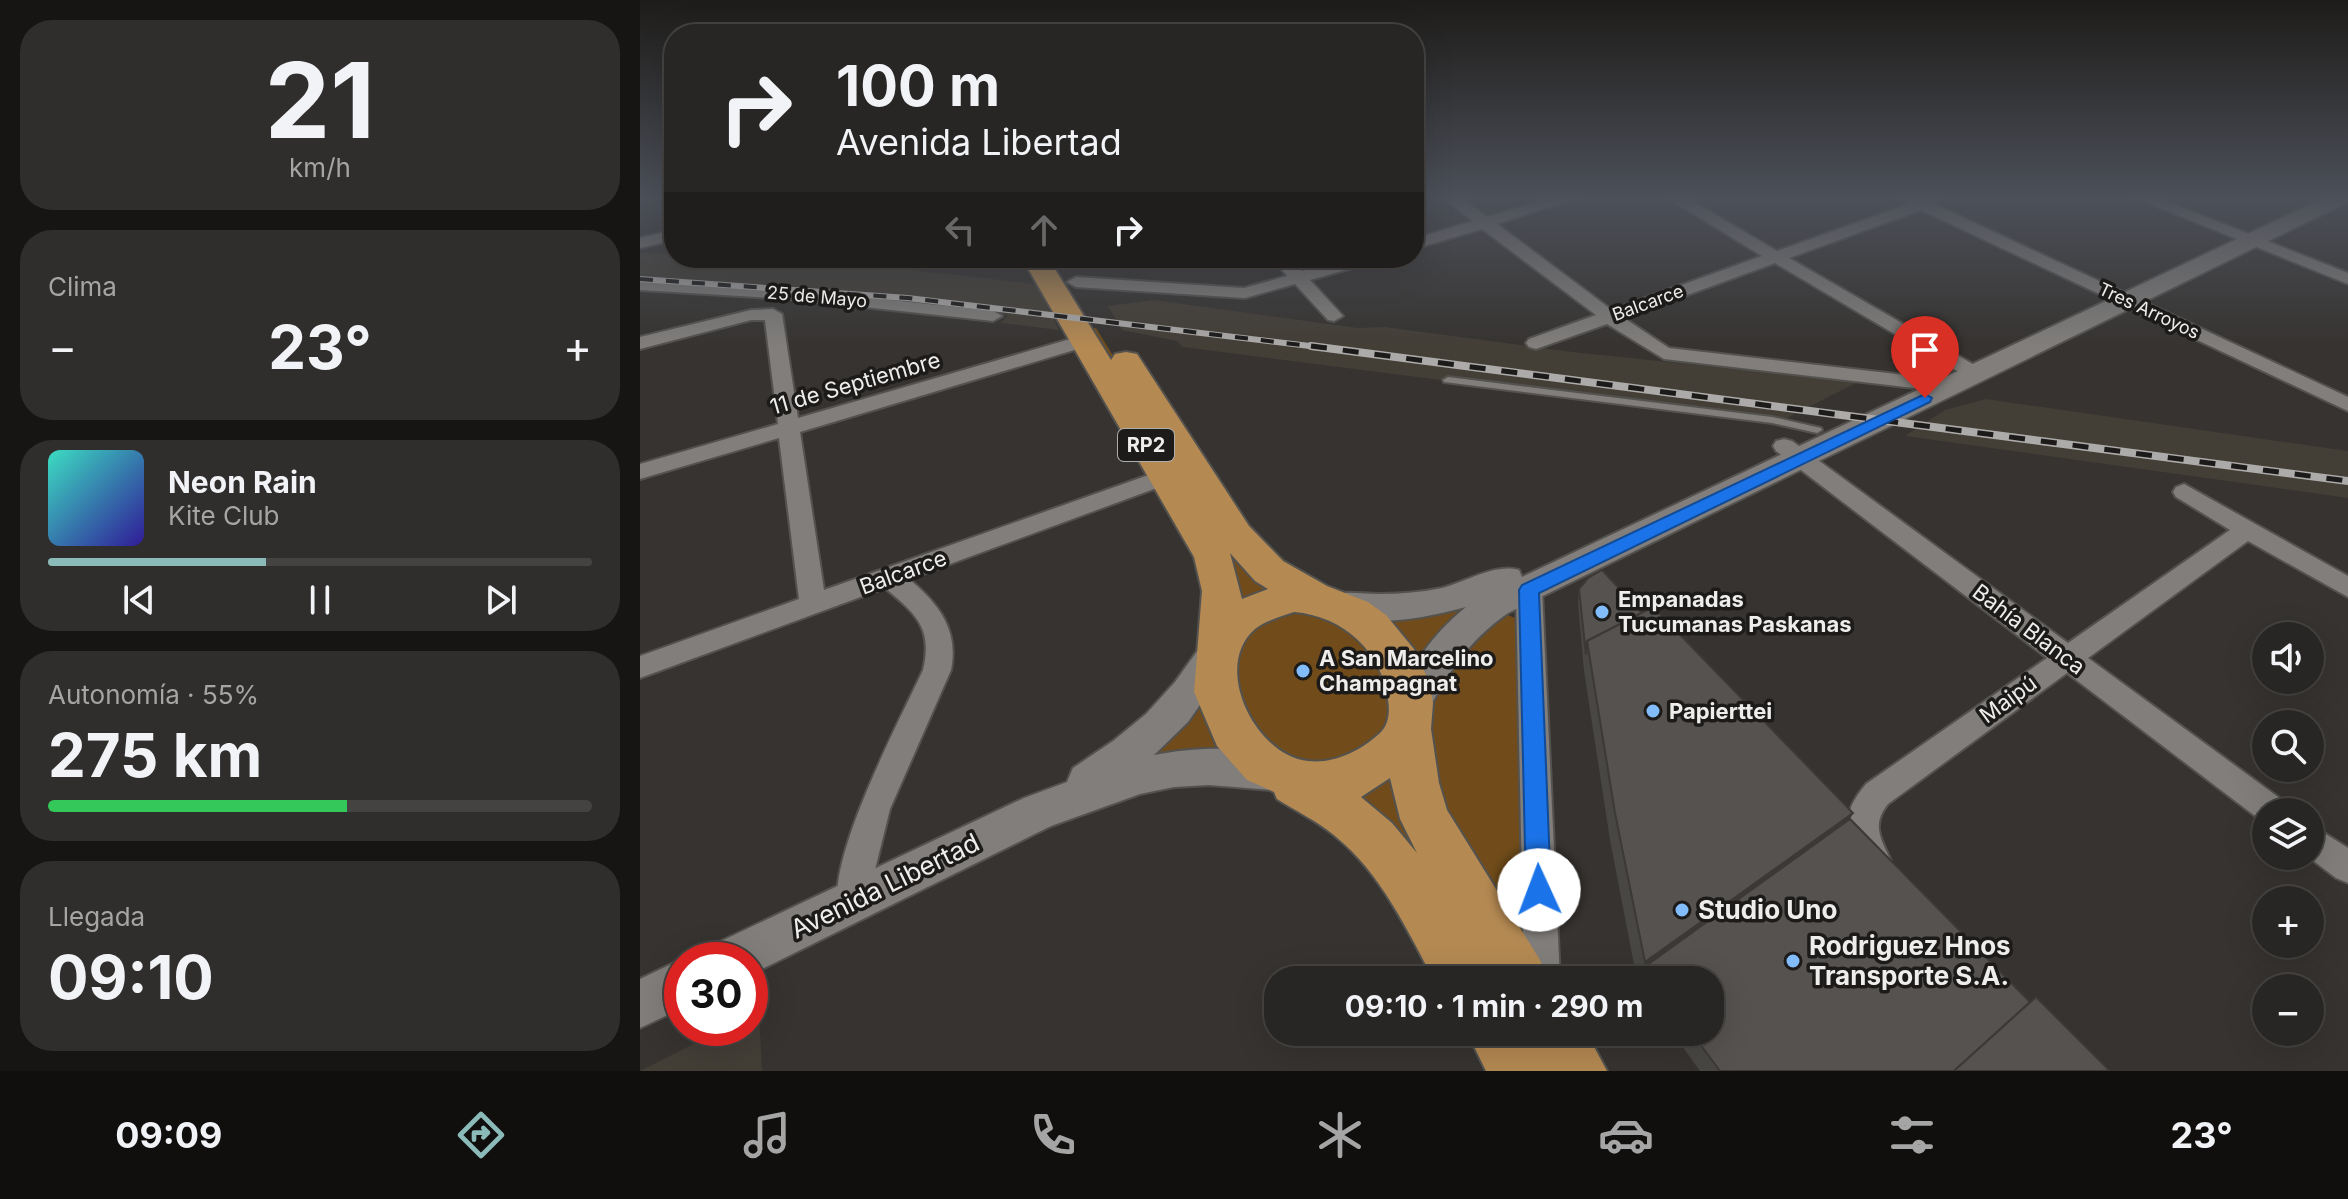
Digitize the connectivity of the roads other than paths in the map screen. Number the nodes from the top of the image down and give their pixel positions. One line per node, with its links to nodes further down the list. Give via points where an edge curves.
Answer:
1 (1518, 247): 18 (street)
2 (1759, 247): 7 (street)
3 (1800, 247): 7 (street, Balcarce)
4 (2014, 247): 15 (street, Tres Arroyos)
5 (2225, 247): 15 (main road)
6 (2267, 247): 13 (street)
7 (1776, 257): 18 (street, Balcarce); 22 (street)
8 (1041, 268): 19 (highway, RP2)
9 (1289, 268): 12 (street)
10 (1335, 268): 12 (street)
11 (1069, 270): 12 (street, via 1233,294); 36 (highway, RP2, via 1236,535 1269,571)
12 (1299, 279): 17 (street)
13 (2348, 279)
14 (640, 285): 16 (street, 25 de Mayo, via 790,294)
15 (2120, 297): 22 (main road); 25 (street, Tres Arroyos)
16 (993, 316)
17 (1334, 316)
18 (1610, 317): 21 (street, Balcarce); 24 (street, via 1671,355)
19 (1084, 341): 26 (street, 11 de Septiembre); 30 (highway, RP2)
20 (640, 343): 26 (street, via 773,314)
21 (1536, 343)
22 (1968, 369): 24 (main road); 28 (main road)
23 (1448, 380): 27 (lane)
24 (1923, 383): 27 (main road)
25 (2348, 405)
26 (787, 428): 29 (street, 11 de Septiembre); 37 (street)
27 (1817, 430): 28 (main road)
28 (1792, 452): 35 (main road); 36 (main road, via 1469,595 1404,607); 39 (street, Bahía Blanca)
29 (640, 472)
30 (1165, 477): 33 (street, Balcarce); 38 (highway, RP2, via 1218,573 1222,591)
31 (2184, 492): 32 (street)
32 (2248, 529): 34 (street); 39 (street, Maipú)
33 (889, 577): 37 (street, Balcarce); 48 (street, via 936,621 941,651 870,820)
34 (2348, 588)
35 (1529, 590): 41 (main road, via 1496,604 1453,637 1433,664); 52 (street)
36 (1325, 600): 38 (highway, via 1277,598 1251,608); 41 (highway, RP2, via 1371,627 1391,649 1407,683)
37 (813, 604): 40 (street, Balcarce)
38 (1217, 648): 42 (highway, RP2, via 1215,689 1225,718 1242,744); 44 (main road, Avenida Libertad, via 1186,699 1159,730)
39 (2065, 657): 43 (street, Bahía Blanca); 47 (street, Maipú, via 1863,809 1864,841)
40 (640, 667)
41 (1409, 718): 42 (highway, via 1388,756 1360,775 1331,783); 51 (highway, RP2, via 1425,819)
42 (1282, 777): 44 (main road, Avenida Libertad, via 1209,767 1159,772); 50 (highway, RP2, via 1339,810 1372,838 1405,879)
43 (2255, 798)
44 (1039, 811): 48 (main road, Avenida Libertad)
45 (2324, 849): 46 (street)
46 (2348, 867)
47 (1896, 886)
48 (852, 902): 49 (main road, Avenida Libertad)
49 (768, 942)
50 (1457, 966)
51 (1512, 966)
52 (1542, 966)
53 (664, 992): 54 (main road)
54 (640, 1004)
55 (1504, 1046): 57 (highway)
56 (1561, 1046): 58 (highway)
57 (1519, 1071)
58 (1577, 1071)

